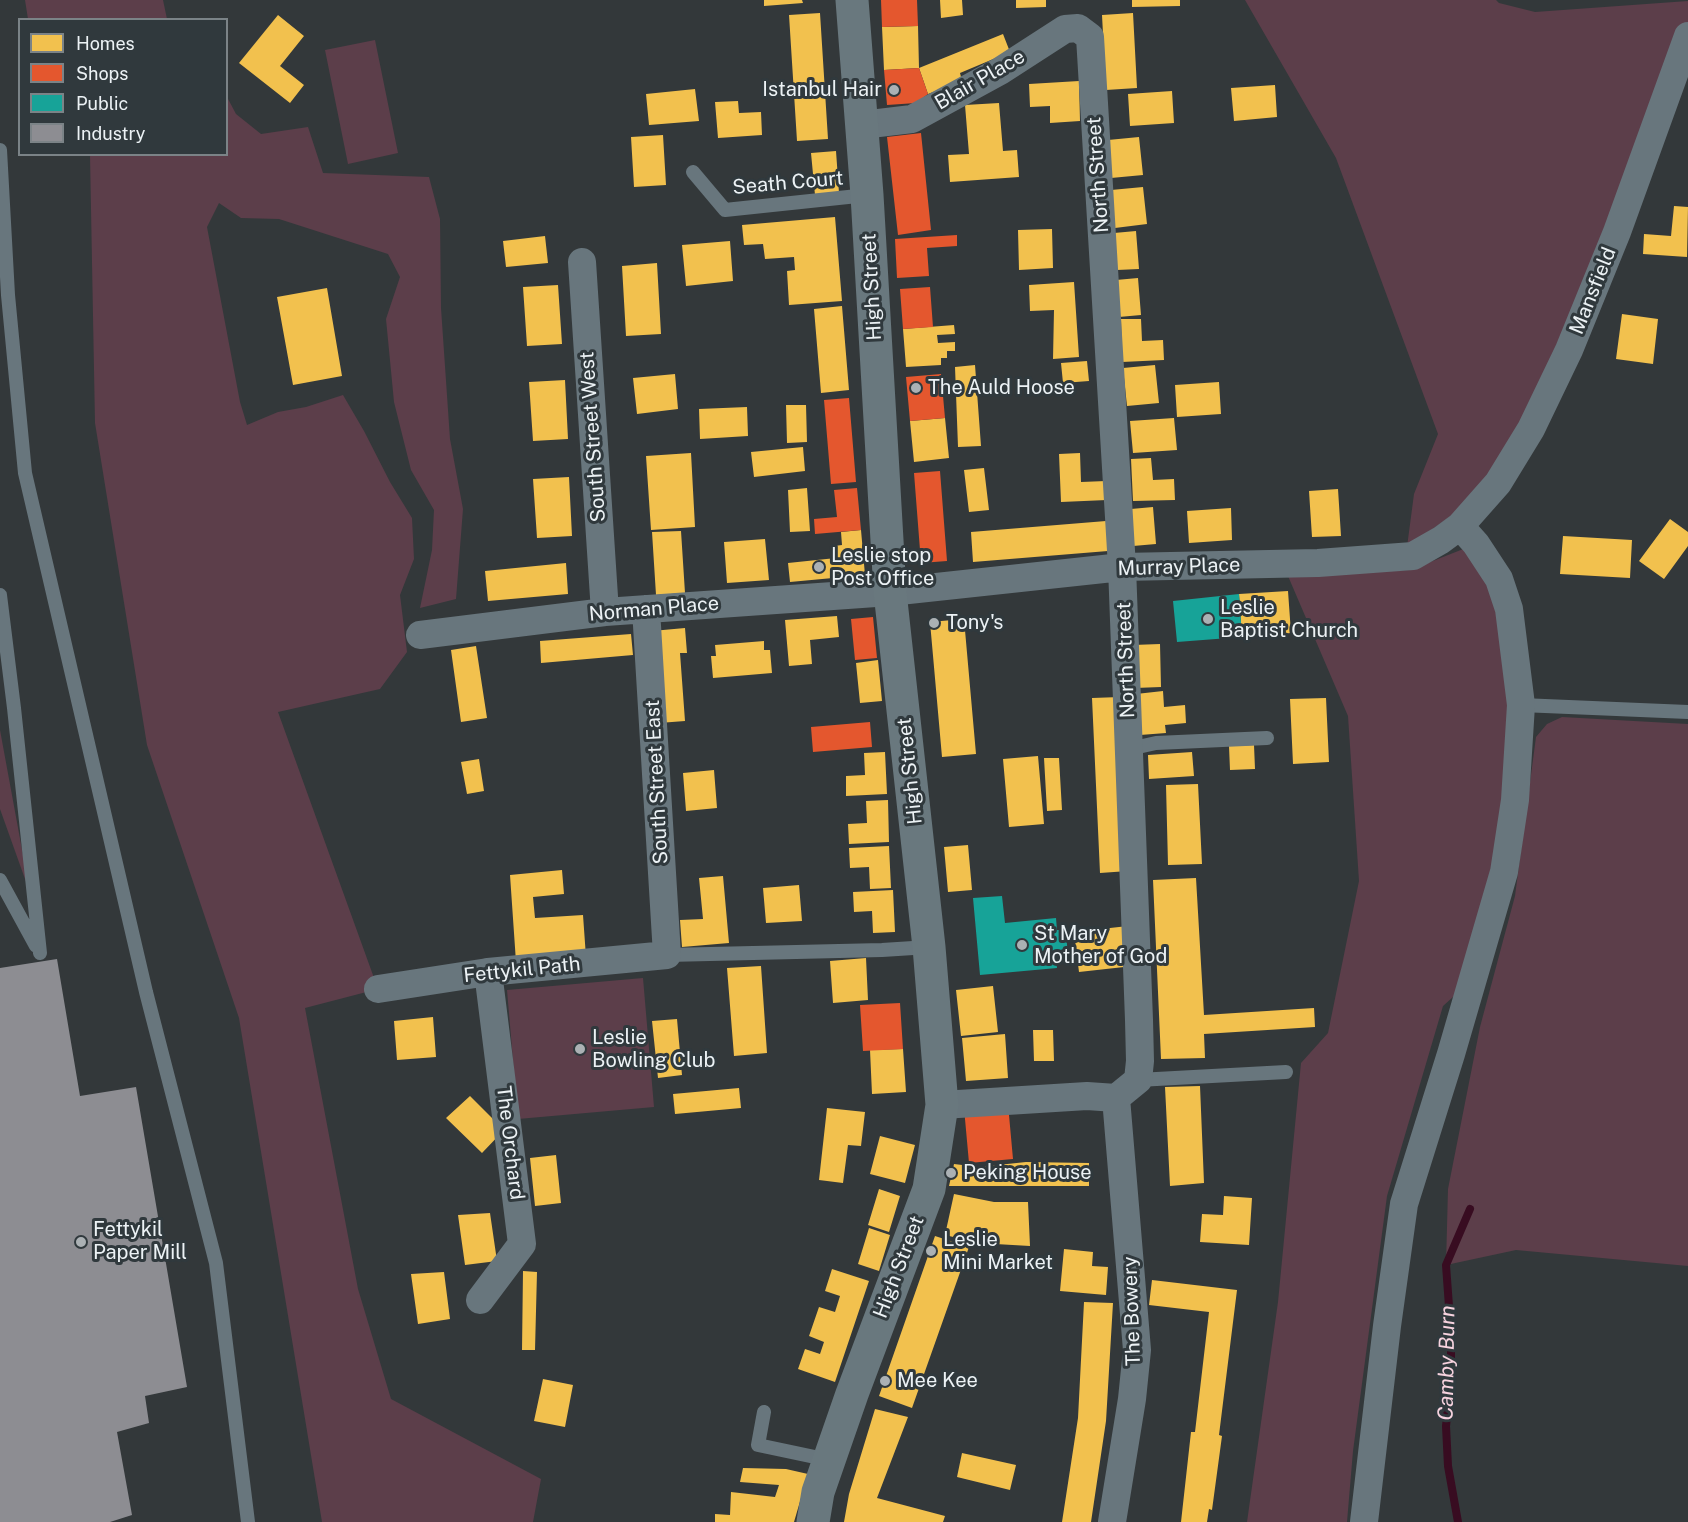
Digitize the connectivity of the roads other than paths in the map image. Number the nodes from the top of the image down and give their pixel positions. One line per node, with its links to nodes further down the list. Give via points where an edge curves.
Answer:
1 (852, 0): 4 (main road, High Street)
2 (1688, 36): 9 (street, Mansfield, via 1617,232 1569,350 1518,451 1498,483)
3 (1090, 38): 4 (street, Blair Place, via 1078,28 1065,29 1000,71 912,119); 10 (street, North Street)
4 (862, 125): 7 (main road, High Street)
5 (0, 150): 32 (lane, via 8,295 25,473 146,992 216,1263)
6 (693, 172): 7 (lane, Seath Court, via 725,210)
7 (867, 195): 11 (main road, High Street)
8 (582, 262): 14 (street, South Street West)
9 (1460, 526): 10 (street, Murray Place, via 1413,555 1318,564); 16 (street, via 1499,579 1509,609)
10 (1122, 567): 11 (street, Murray Place); 19 (street, North Street)
11 (890, 592): 13 (street, Norman Place); 21 (main road, High Street)
12 (0, 595): 20 (lane, via 40,953)
13 (646, 609): 14 (street, Norman Place); 22 (street, South Street East)
14 (605, 612): 15 (street, Norman Place)
15 (420, 636)
16 (1521, 705): 17 (lane); 35 (street, via 1515,800 1503,872 1404,1204)
17 (1688, 712)
18 (1267, 738): 19 (lane, via 1156,743)
19 (1129, 749): 26 (street, North Street)
20 (0, 880)
21 (929, 947): 22 (lane); 28 (main road, High Street)
22 (667, 955): 23 (street, Fettykil Path)
23 (488, 972): 24 (street, Fettykil Path); 29 (street, The Orchard, via 522,1244)
24 (378, 989)
25 (1286, 1071): 26 (lane)
26 (1138, 1080): 27 (street)
27 (1116, 1098): 28 (street, via 1087,1096); 34 (street, The Bowery, via 1137,1350)
28 (942, 1105): 31 (main road, High Street, via 929,1189)
29 (480, 1300)
30 (764, 1412): 31 (lane, via 758,1445)
31 (829, 1460): 33 (main road, High Street)
32 (248, 1522)
33 (813, 1522)
34 (1112, 1522)
35 (1364, 1522)

